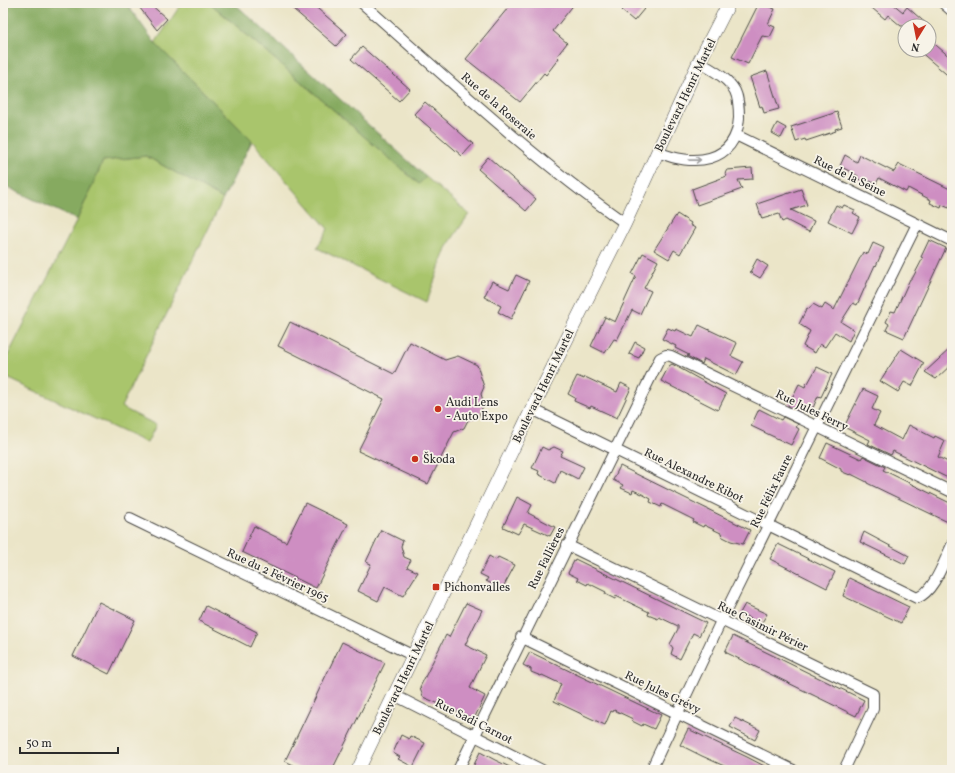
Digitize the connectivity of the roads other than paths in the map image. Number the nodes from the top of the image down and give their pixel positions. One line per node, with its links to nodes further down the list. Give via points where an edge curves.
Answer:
1 (362, 3): 8 (street, Rue de la Roseraie, via 507,131 589,198)
2 (730, 3): 5 (street, Boulevard Henri Martel)
3 (943, 3): 4 (street)
4 (952, 10)
5 (700, 62): 6 (street, via 727,80 736,92 740,107); 7 (street, Boulevard Henri Martel)
6 (736, 136): 7 (street, one-way to 6, via 671,158 706,160 729,146); 9 (street, Rue de la Seine)
7 (658, 152): 8 (street, Boulevard Henri Martel)
8 (625, 223): 12 (street, Boulevard Henri Martel)
9 (917, 224): 10 (street, Rue de la Seine); 13 (street, Rue Félix Faure)
10 (952, 241)
11 (660, 358): 13 (street, Rue Jules Ferry, via 671,356); 14 (street, Rue Fallières)
12 (532, 409): 14 (street, Rue Alexandre Ribot); 22 (street, Boulevard Henri Martel)
13 (816, 426): 15 (street, Rue Jules Ferry); 17 (street, Rue Félix Faure)
14 (614, 451): 17 (street, Rue Alexandre Ribot); 18 (street, Rue Fallières)
15 (952, 492)
16 (130, 518): 22 (street, Rue du 2 Février 1965)
17 (769, 526): 19 (street, Rue Alexandre Ribot, via 917,598 924,596 930,589); 20 (street, Rue Félix Faure)
18 (567, 545): 20 (street, Rue Casimir Périer); 21 (street, Rue Fallières)
19 (952, 545)
20 (722, 621): 24 (street, Rue Félix Faure); 31 (street, Rue Casimir Périer, via 873,694 873,709)
21 (521, 637): 24 (street, Rue Jules Grévy); 25 (street, Rue Fallières)
22 (414, 656): 23 (street, Boulevard Henri Martel)
23 (394, 695): 25 (street, Rue Sadi Carnot); 26 (street, Boulevard Henri Martel)
24 (679, 714): 29 (street, Rue Félix Faure); 30 (street, Rue Jules Grévy)
25 (475, 736): 27 (street, Rue Fallières); 28 (street, Rue Sadi Carnot)
26 (358, 770)
27 (458, 770)
28 (542, 770)
29 (650, 770)
30 (793, 770)
31 (844, 770)

